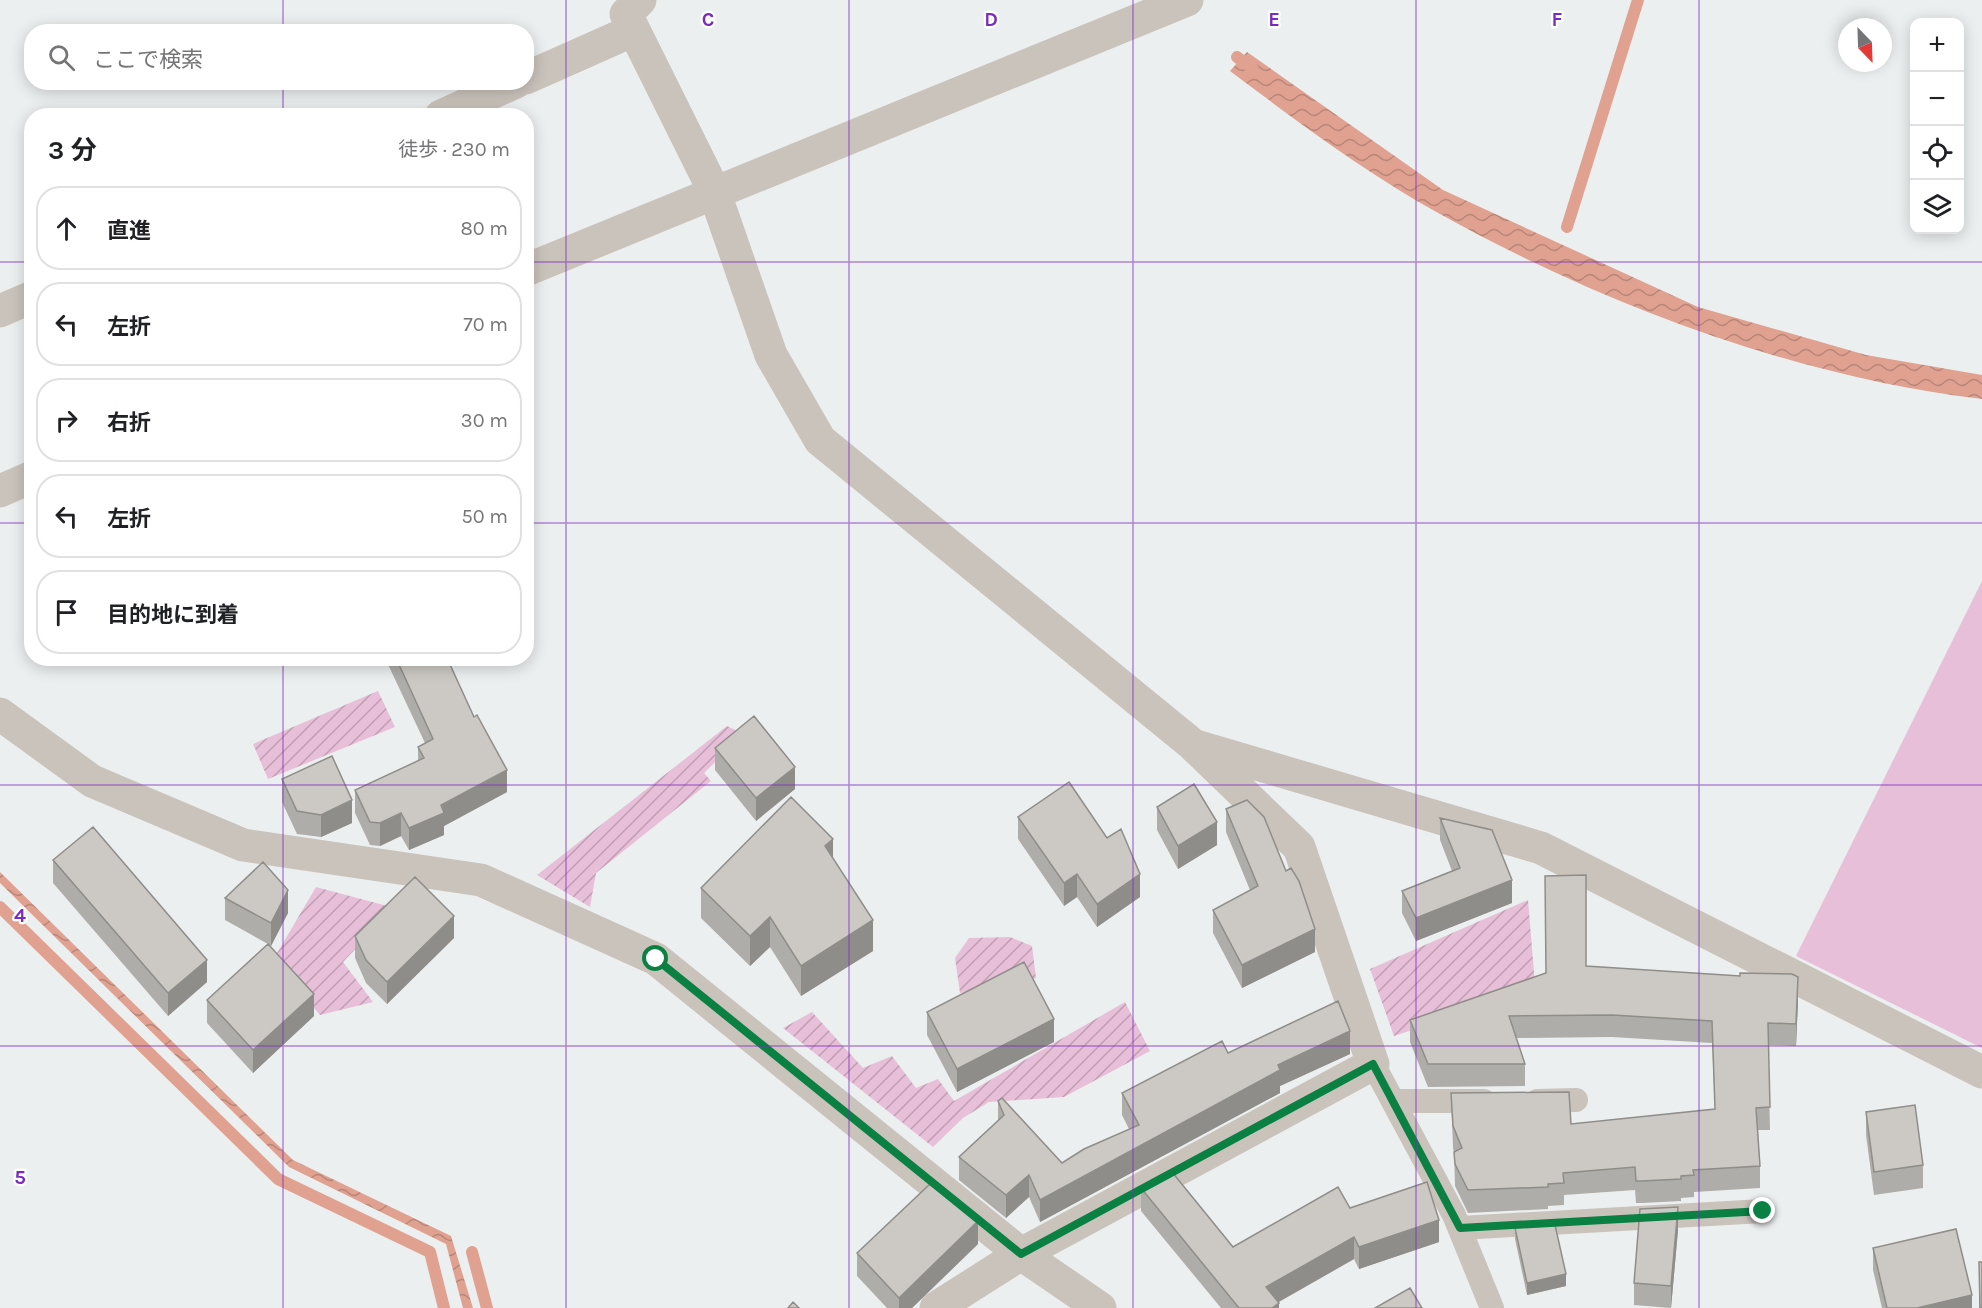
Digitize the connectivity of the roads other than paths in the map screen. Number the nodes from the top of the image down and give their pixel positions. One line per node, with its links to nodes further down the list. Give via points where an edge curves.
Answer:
1 (1187, 0): 6 (street)
2 (637, 15): 3 (street); 6 (street)
3 (534, 73)
4 (498, 90): 5 (street)
5 (459, 108)
6 (714, 191): 7 (street); 13 (street, via 771,355 820,440)
7 (534, 267)
8 (24, 300): 9 (street)
9 (0, 311)
10 (24, 480): 11 (street)
11 (0, 490)
12 (0, 714): 20 (street, via 92,781 243,845 480,880 656,959)
13 (1192, 744): 14 (street, via 1299,847); 15 (street, via 1541,848)
14 (1373, 1064): 16 (lane); 20 (street)
15 (1982, 1072)
16 (1393, 1101): 17 (lane); 19 (lane)
17 (1576, 1101)
18 (1763, 1211): 19 (lane)
19 (1460, 1228): 23 (lane)
20 (1021, 1254): 21 (street); 22 (street)
21 (936, 1308)
22 (1100, 1308)
23 (1492, 1308)

